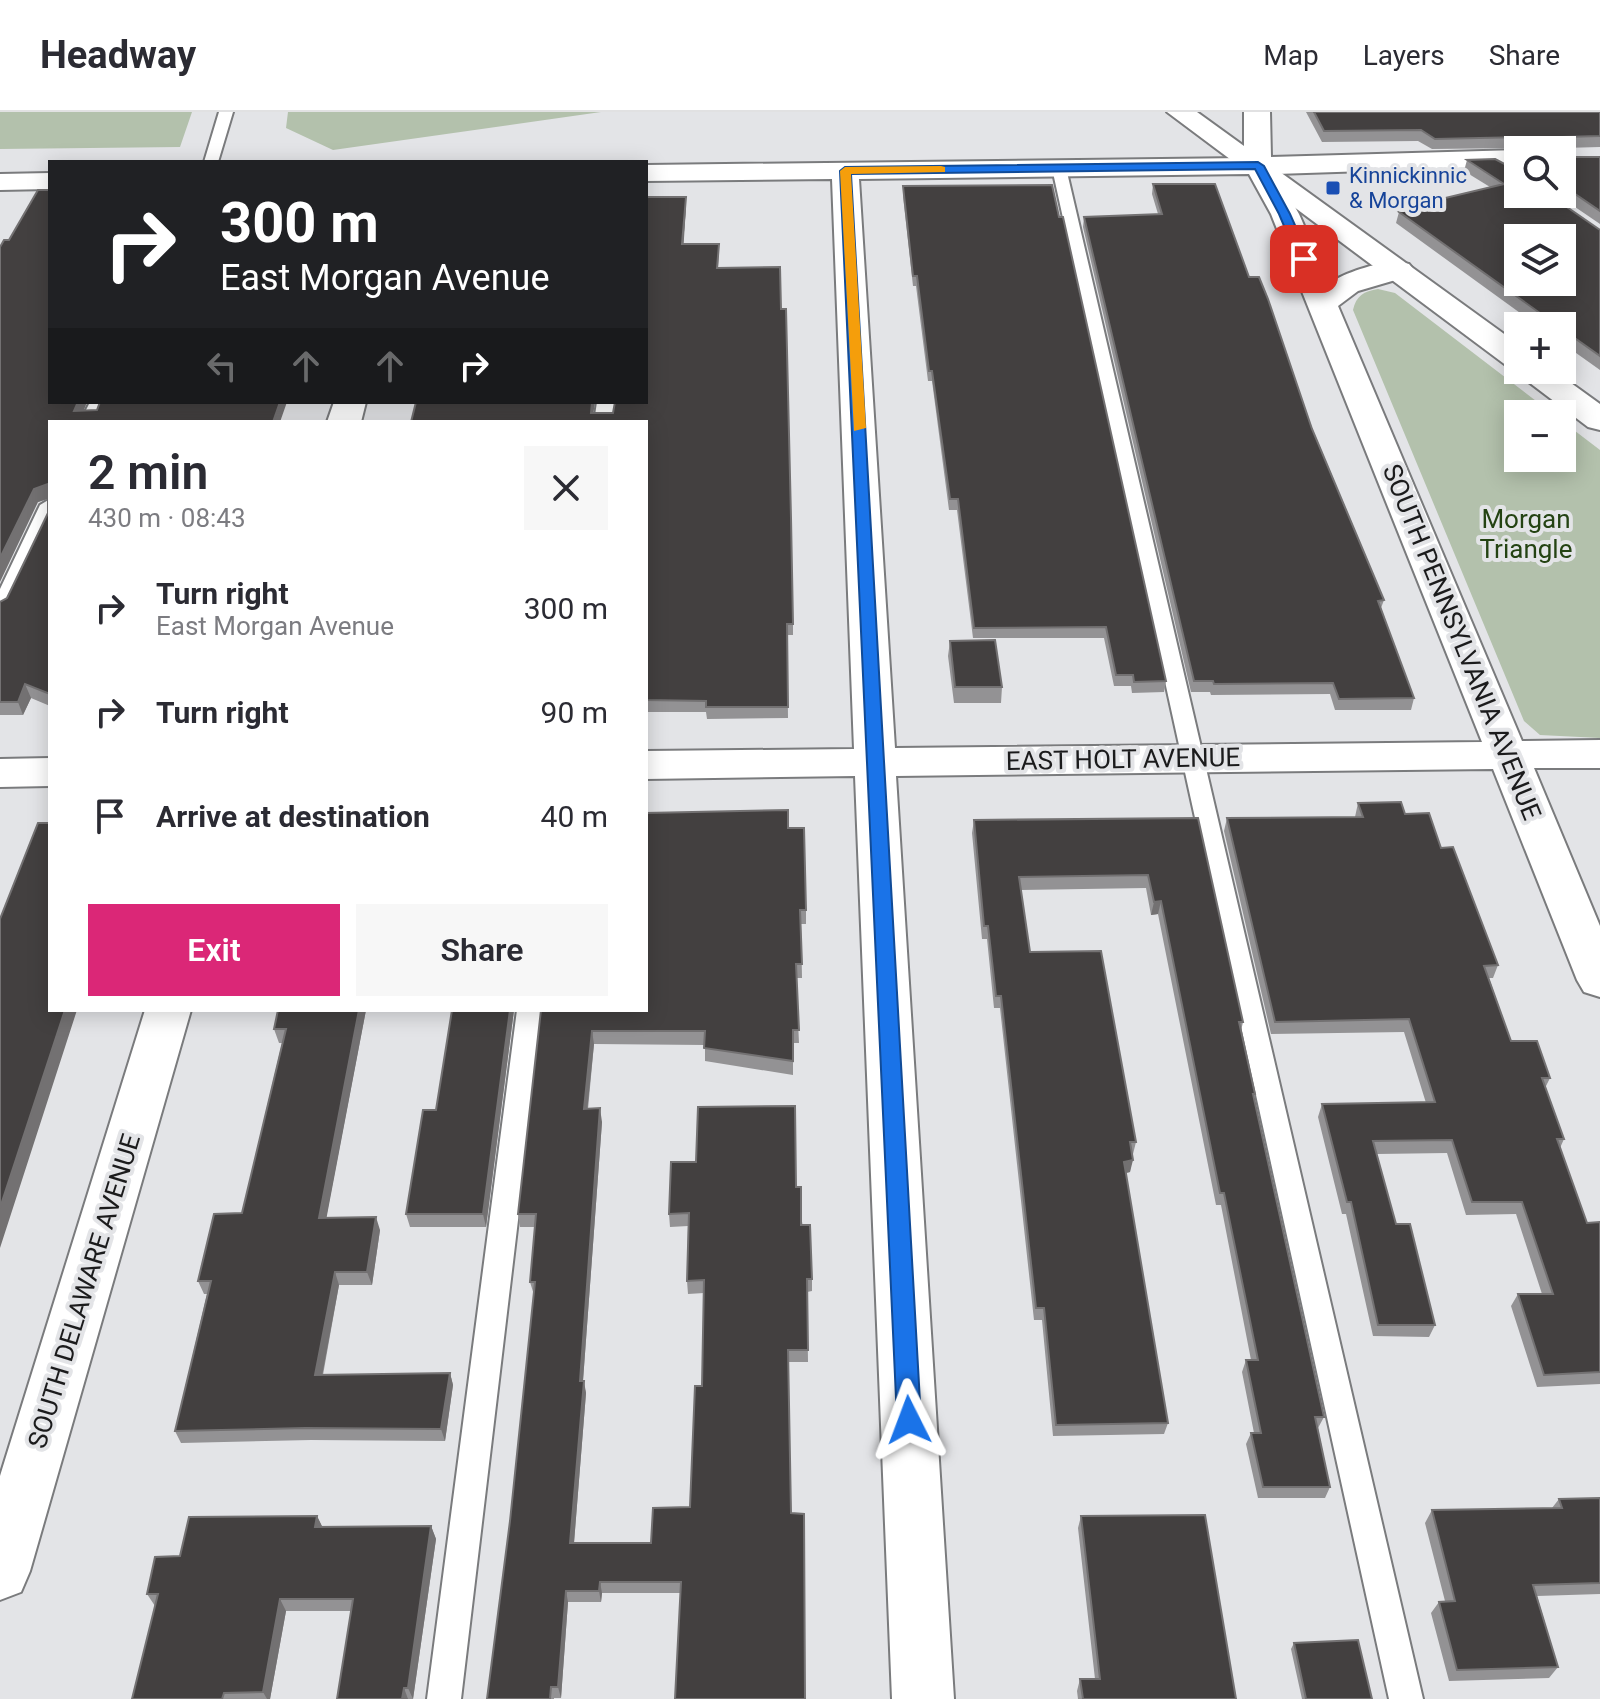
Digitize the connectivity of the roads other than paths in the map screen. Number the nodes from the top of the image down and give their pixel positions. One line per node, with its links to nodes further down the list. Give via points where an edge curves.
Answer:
1 (226, 112): 4 (lane)
2 (1180, 112): 6 (street)
3 (1257, 112): 6 (street, SOUTH PENNSYLVANIA AVENUE)
4 (212, 160)
5 (1504, 163): 6 (street)
6 (1258, 166): 7 (street); 12 (street); 13 (street, SOUTH PENNSYLVANIA AVENUE, via 1285,214)
7 (1059, 168): 8 (street); 21 (lane)
8 (845, 171): 9 (street); 22 (street)
9 (648, 173)
10 (48, 181): 11 (street)
11 (0, 182)
12 (1399, 270): 13 (street, via 1342,286); 14 (street)
13 (1323, 305): 20 (street, SOUTH PENNSYLVANIA AVENUE)
14 (1504, 349)
15 (1554, 384): 16 (street)
16 (1594, 411)
17 (48, 509): 18 (lane)
18 (0, 610)
19 (1600, 754): 20 (street, EAST HOLT AVENUE)
20 (1510, 755): 21 (street, EAST HOLT AVENUE); 26 (street, SOUTH PENNSYLVANIA AVENUE)
21 (1193, 758): 22 (street, EAST HOLT AVENUE); 32 (lane)
22 (876, 762): 23 (street, EAST HOLT AVENUE); 31 (street)
23 (648, 765)
24 (48, 772): 25 (street)
25 (0, 773)
26 (1600, 980)
27 (167, 1012): 29 (street, SOUTH DELAWARE AVENUE)
28 (530, 1012): 30 (lane)
29 (0, 1571)
30 (444, 1699)
31 (923, 1699)
32 (1406, 1699)

